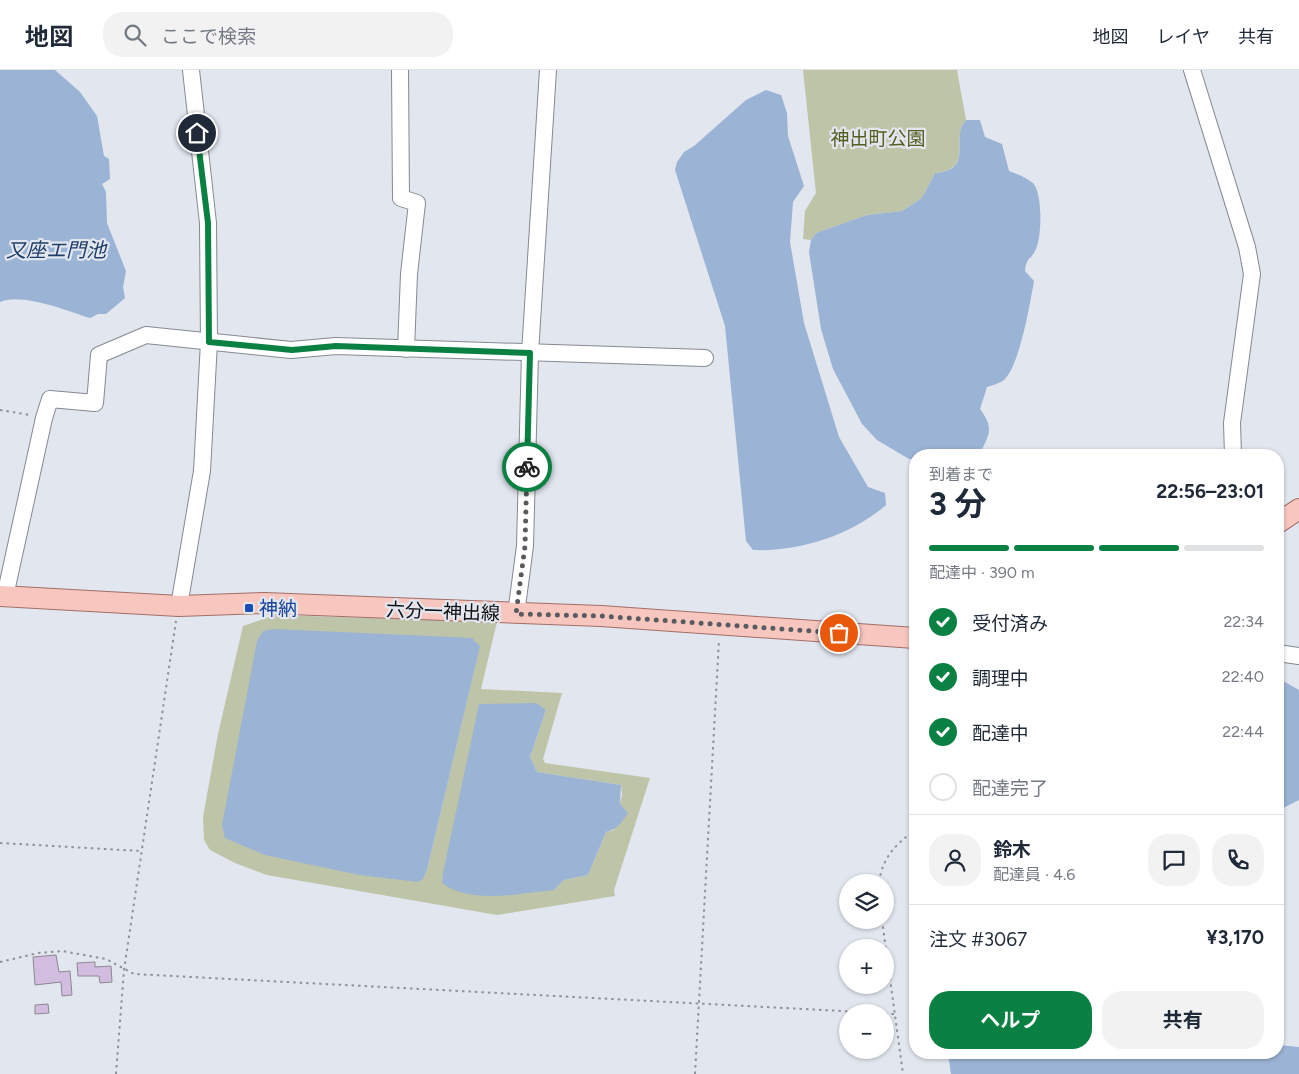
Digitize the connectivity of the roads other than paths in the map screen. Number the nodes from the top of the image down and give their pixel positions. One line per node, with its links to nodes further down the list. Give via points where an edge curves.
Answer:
1 (191, 70): 5 (street, via 208,223)
2 (400, 70): 6 (street, via 401,198 417,203 409,274)
3 (548, 70): 7 (street)
4 (1192, 70): 9 (street, via 1247,247 1252,274 1232,422)
5 (209, 342): 6 (street, via 292,350 336,346); 12 (street, via 146,334 99,355 95,403 50,399); 13 (street, via 202,471)
6 (406, 349): 7 (street)
7 (530, 353): 8 (street); 14 (street, via 525,546)
8 (705, 358)
9 (1233, 449)
10 (1299, 510): 11 (main road)
11 (1284, 519)
12 (2, 596): 13 (main road, 六分一神出線)
13 (179, 606): 14 (main road, 六分一神出線, via 244,603)
14 (516, 614): 15 (main road, 六分一神出線, via 601,616)
15 (909, 638)
16 (1284, 654): 17 (street)
17 (1299, 656)

